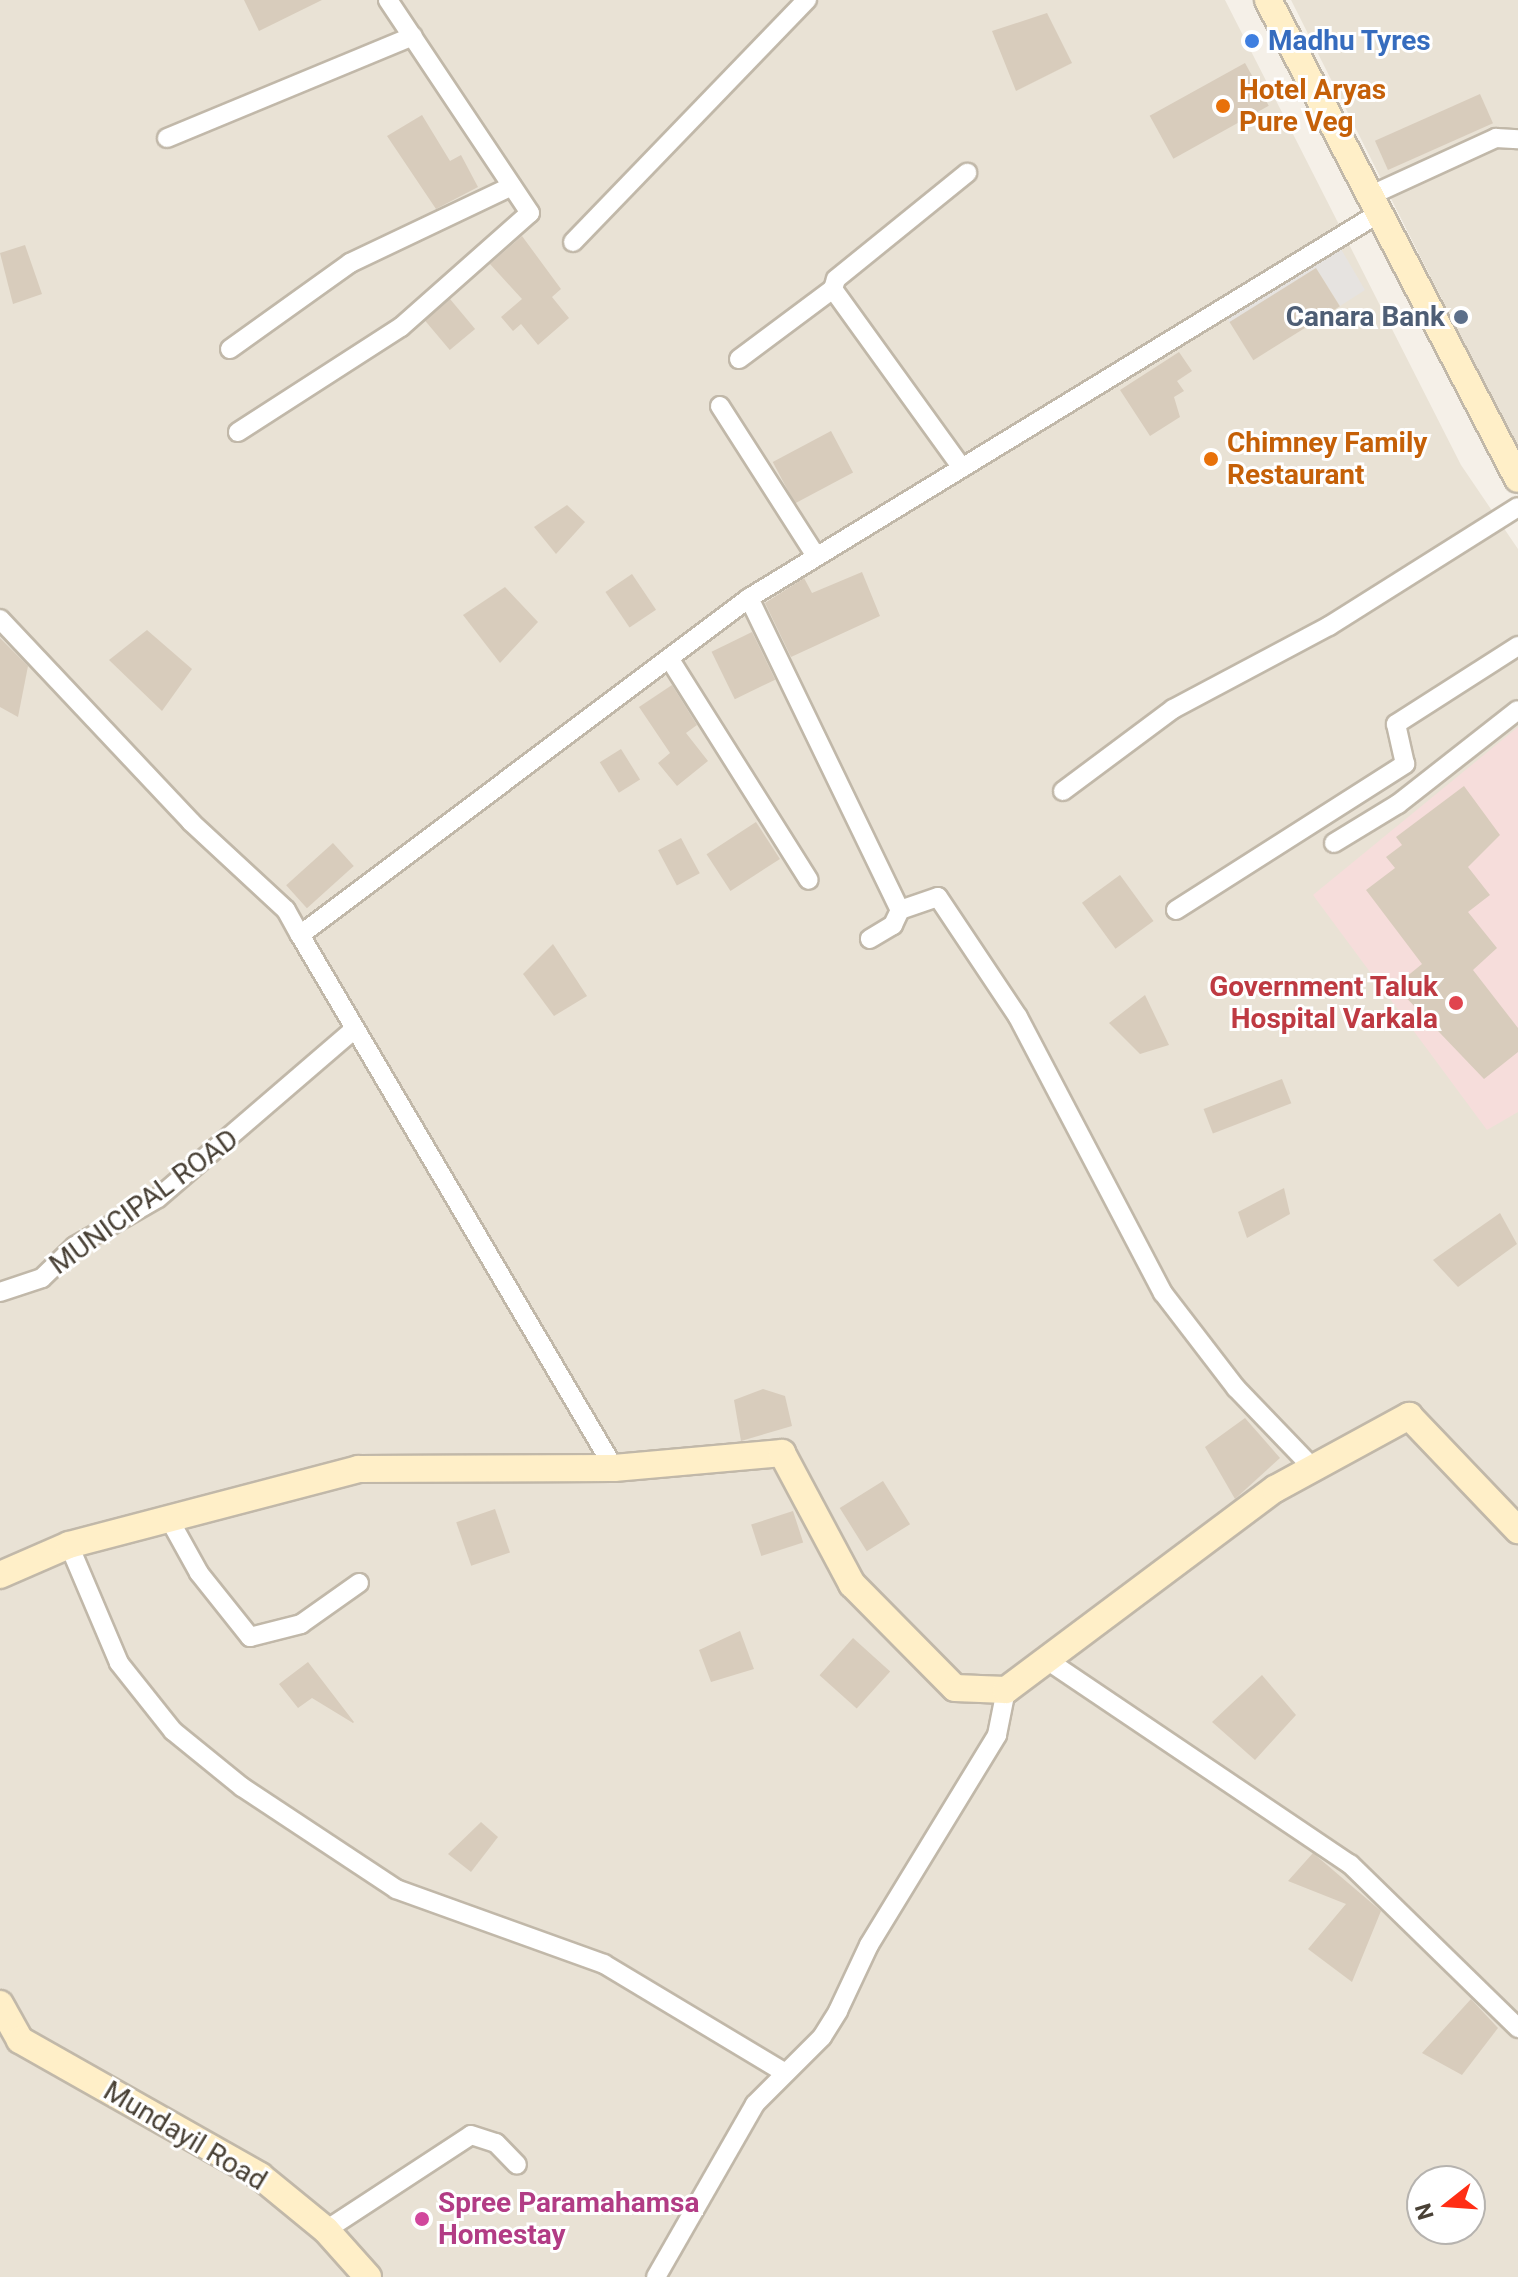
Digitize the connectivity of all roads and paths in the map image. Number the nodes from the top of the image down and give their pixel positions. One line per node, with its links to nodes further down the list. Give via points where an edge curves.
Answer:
1 (388, 0): 4 (street)
2 (807, 0): 10 (street)
3 (1268, 0): 9 (main road)
4 (413, 36): 5 (street); 8 (street)
5 (167, 138)
6 (1518, 139): 9 (street, via 1496,138)
7 (967, 173): 11 (street, via 836,279)
8 (512, 186): 12 (street, via 350,263); 15 (street, via 530,213 504,239 336,375)
9 (1371, 206): 16 (street); 17 (main road)
10 (573, 242)
11 (833, 289): 13 (street); 16 (street)
12 (230, 349)
13 (739, 359)
14 (720, 406): 19 (street)
15 (238, 432)
16 (962, 468): 19 (street)
17 (1518, 479)
18 (1518, 507): 25 (street, via 1329,626 1173,709)
19 (816, 556): 20 (street)
20 (749, 598): 23 (street); 28 (street)
21 (0, 619): 30 (street, via 191,822 286,910)
22 (1518, 646): 29 (street, via 1396,724 1405,764)
23 (669, 658): 27 (street); 30 (street)
24 (1518, 710): 26 (street, via 1398,804)
25 (1063, 791)
26 (1334, 843)
27 (809, 880)
28 (900, 910): 31 (street, via 893,925); 35 (street, via 938,897 1018,1017 1163,1293 1236,1388)
29 (1176, 910)
30 (300, 935): 32 (street)
31 (870, 939)
32 (351, 1032): 33 (street, MUNICIPAL ROAD, via 158,1198 75,1246 42,1278); 34 (street)
33 (0, 1292)
34 (614, 1468): 36 (main road, via 387,1464); 42 (main road, via 782,1453 852,1584 955,1688)
35 (1314, 1469): 37 (main road, via 1409,1416); 41 (main road, via 1275,1489)
36 (168, 1517): 38 (main road); 40 (street, via 199,1573 250,1637 301,1624)
37 (1518, 1530)
38 (69, 1545): 39 (main road); 45 (street, via 119,1663 173,1731 242,1787 396,1889 604,1964)
39 (0, 1575)
40 (359, 1583)
41 (1047, 1660): 42 (main road); 44 (street, via 1350,1864)
42 (1006, 1690): 45 (street, via 997,1735 822,2037)
43 (0, 2004): 47 (main road, Mundayil Road, via 20,2040 260,2176)
44 (1518, 2028)
45 (784, 2072): 49 (street, via 737,2130)
46 (517, 2165): 47 (street, via 496,2143 471,2135)
47 (326, 2230): 48 (main road, Mundayil Road)
48 (368, 2277)
49 (656, 2277)

